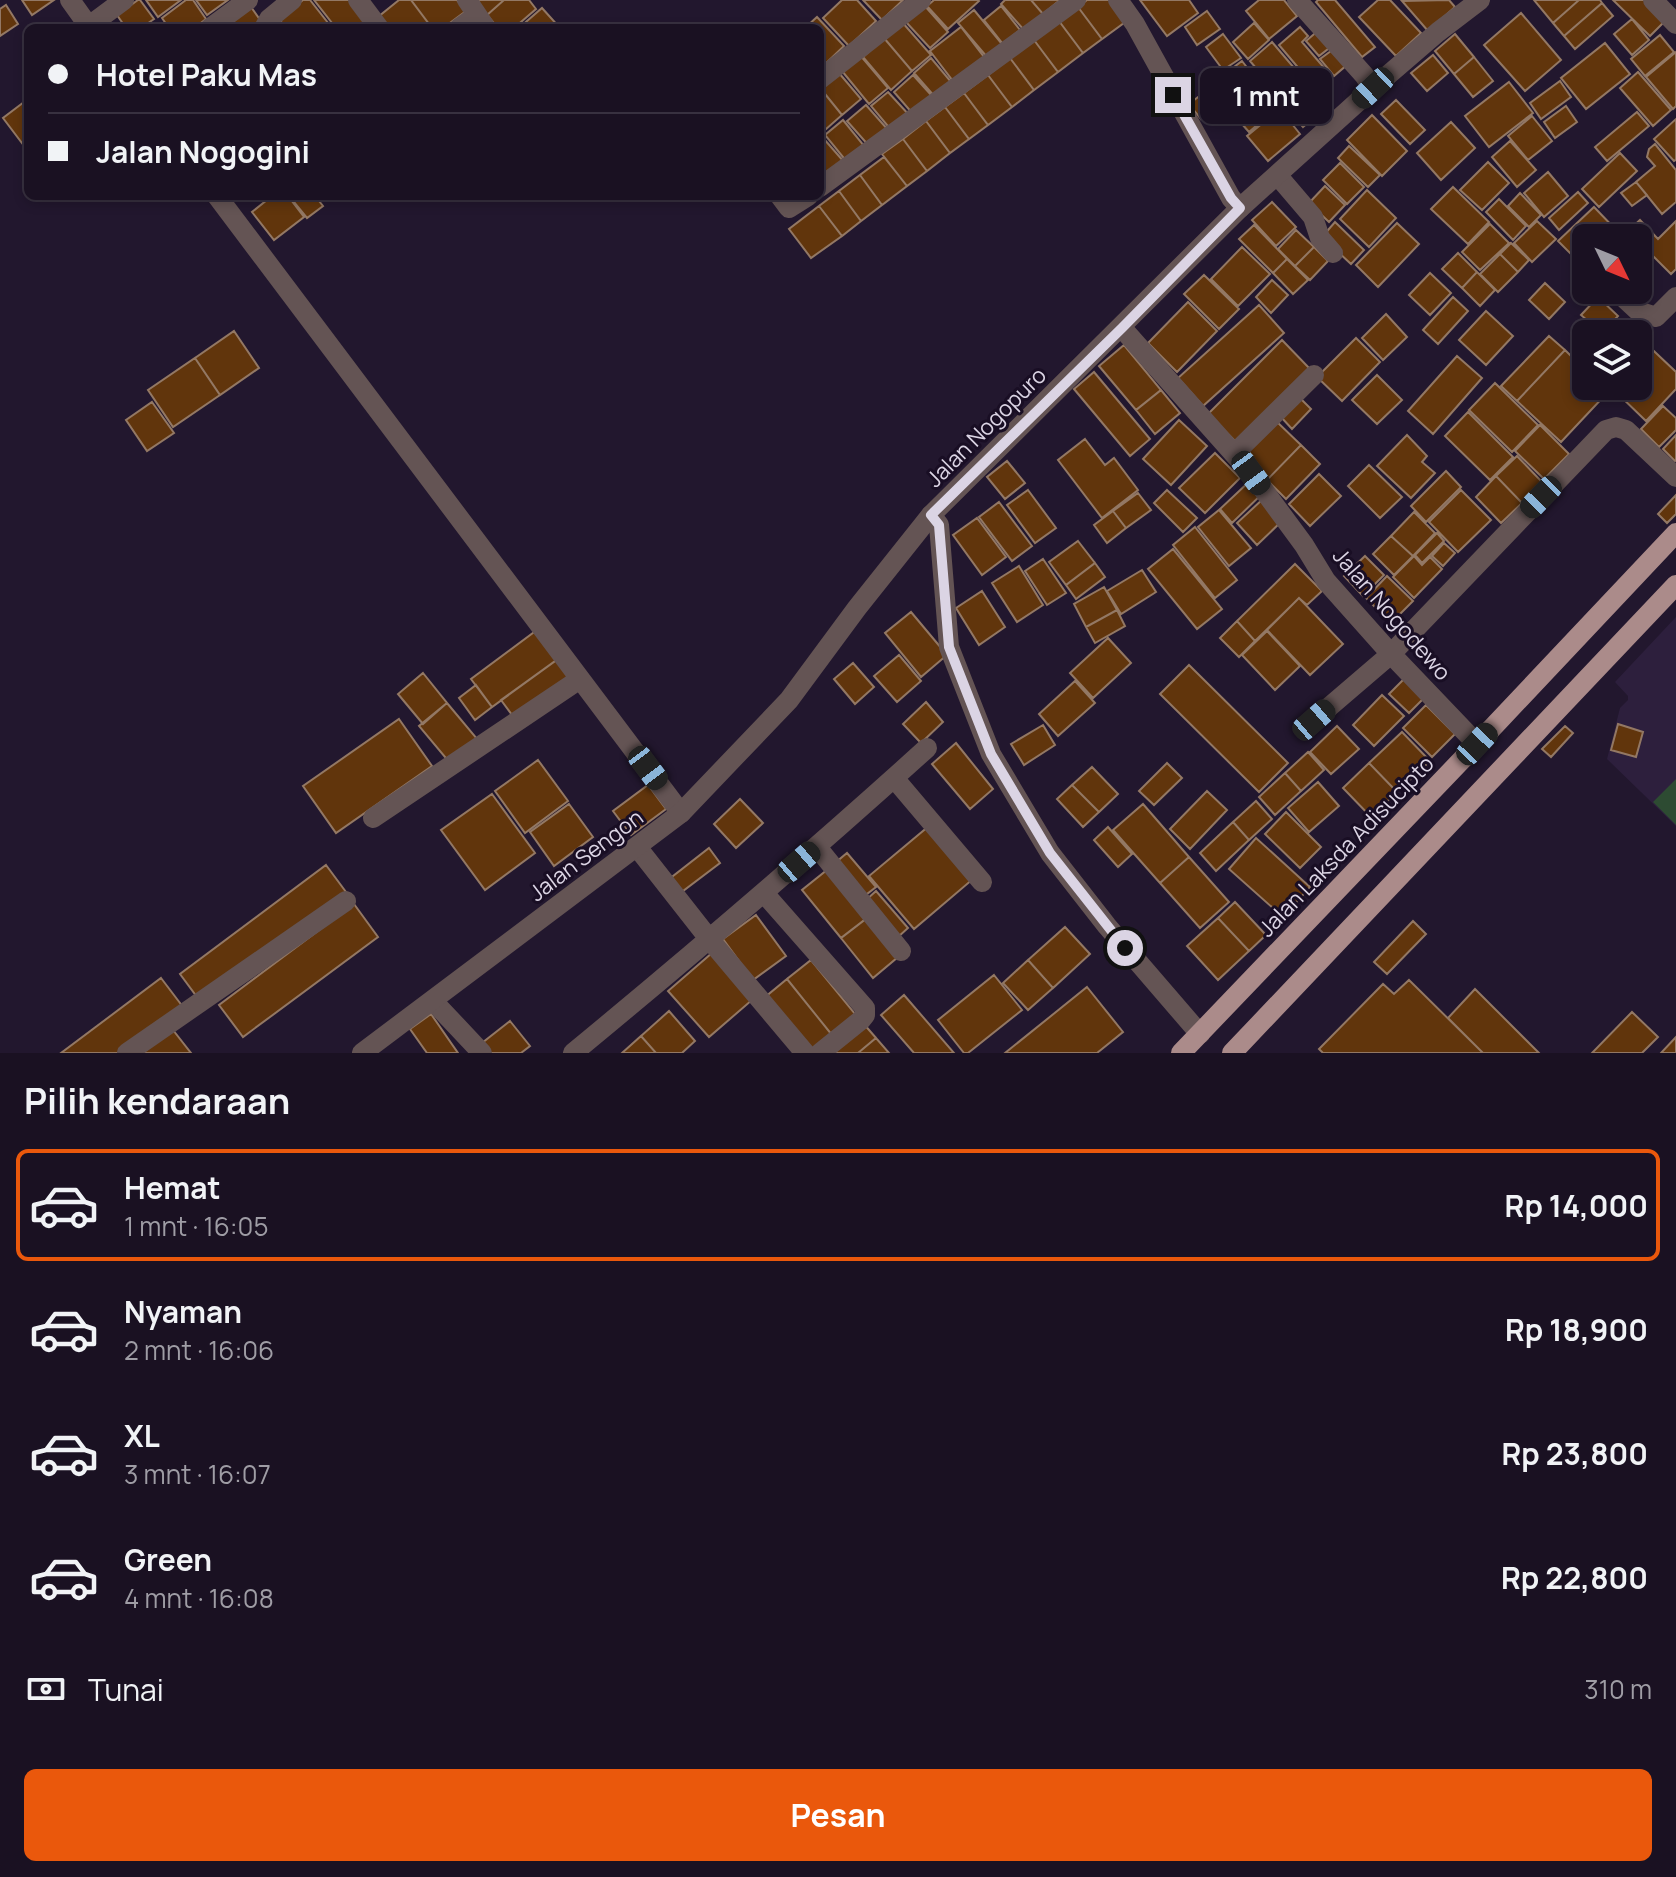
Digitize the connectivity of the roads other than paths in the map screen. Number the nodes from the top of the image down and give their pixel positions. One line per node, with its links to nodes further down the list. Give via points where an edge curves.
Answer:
1 (70, 0): 12 (street)
2 (124, 0): 13 (street)
3 (251, 0): 14 (street); 15 (street)
4 (292, 0): 16 (street)
5 (358, 0): 17 (street)
6 (921, 0): 19 (street)
7 (1076, 0): 22 (street)
8 (1118, 0): 26 (street)
9 (1297, 0): 20 (street)
10 (1480, 0): 20 (street, Jalan Nogopuro)
11 (1653, 0): 18 (street)
12 (88, 24)
13 (94, 24)
14 (216, 24)
15 (269, 24)
16 (271, 24)
17 (376, 24)
18 (1676, 24)
19 (824, 76)
20 (1373, 88): 21 (street, Jalan Nogopuro)
21 (1278, 176): 26 (street, Jalan Nogopuro); 27 (street, via 1313,217 1320,238)
22 (824, 184)
23 (221, 200): 38 (street)
24 (782, 200): 25 (street, via 791,208)
25 (802, 200)
26 (1240, 208): 30 (street, Jalan Nogopuro)
27 (1333, 253)
28 (1630, 304): 29 (street, via 1656,317)
29 (1672, 307)
30 (1122, 328): 32 (street, Jalan Nogodewo); 34 (street, Jalan Nogopuro)
31 (1314, 375): 32 (street)
32 (1234, 454): 37 (street, Jalan Nogodewo, via 1326,581)
33 (1676, 477): 37 (street, via 1626,430 1606,430)
34 (931, 515): 43 (street, Jalan Sengon, via 789,700); 53 (street, Jalan Nogopuro, via 939,525 949,647 991,754 1050,853)
35 (1676, 533): 40 (main road, Jalan Laksda Adisucipto)
36 (1676, 585): 61 (main road)
37 (1391, 654): 39 (street); 40 (street, Jalan Nogodewo)
38 (580, 679): 43 (street); 44 (street)
39 (1314, 720)
40 (1477, 744): 53 (main road, Jalan Laksda Adisucipto)
41 (927, 748): 42 (street)
42 (894, 778): 46 (street); 47 (street)
43 (681, 813): 45 (street, Jalan Sengon)
44 (373, 818)
45 (637, 847): 50 (street); 52 (street, Jalan Sengon)
46 (817, 847): 48 (street); 51 (street)
47 (982, 882)
48 (764, 893): 50 (street); 59 (street, via 865,1008 861,1020)
49 (346, 901): 54 (street)
50 (710, 940): 57 (street); 58 (street)
51 (901, 951)
52 (433, 1001): 55 (street, Jalan Sengon); 56 (street)
53 (1200, 1034): 60 (main road, Jalan Laksda Adisucipto)
54 (127, 1053)
55 (362, 1053)
56 (482, 1053)
57 (573, 1053)
58 (805, 1053)
59 (820, 1053)
60 (1181, 1053)
61 (1232, 1053)

